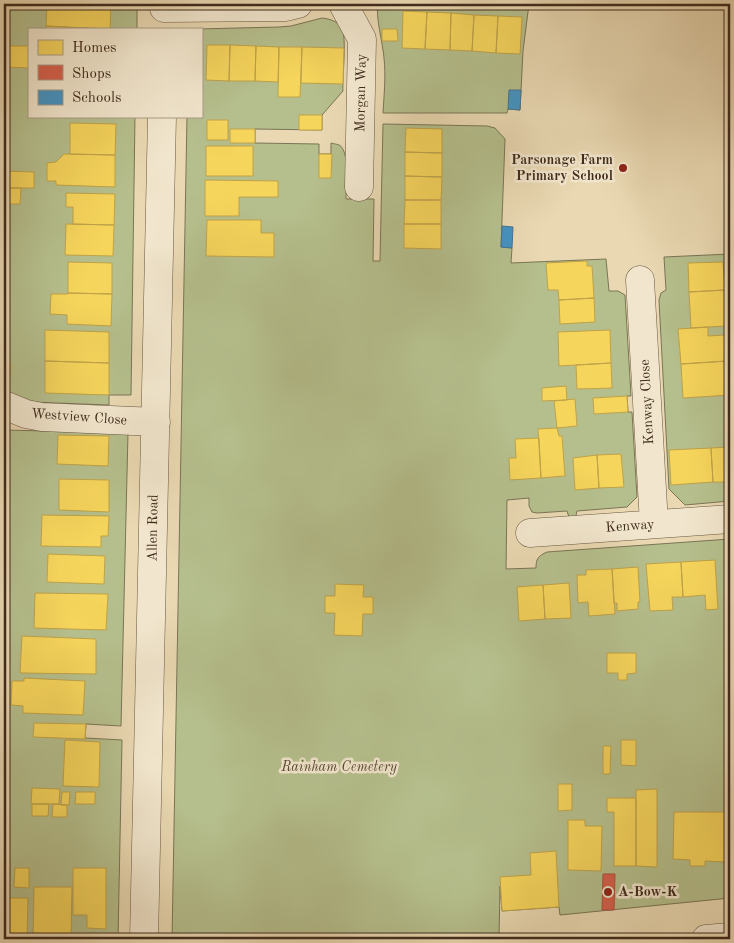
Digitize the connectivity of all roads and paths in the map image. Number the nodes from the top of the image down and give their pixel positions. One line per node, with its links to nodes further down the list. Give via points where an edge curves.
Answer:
1 (298, 4): 3 (street)
2 (343, 4): 5 (street, Morgan Way, via 362,39)
3 (163, 13)
4 (162, 118): 8 (street, Allen Road)
5 (359, 187)
6 (640, 280): 10 (street, Kenway Close)
7 (4, 405): 8 (street, Westview Close, via 42,417)
8 (156, 422): 13 (street, Allen Road)
9 (730, 519): 10 (street, Kenway)
10 (654, 524): 11 (street, Kenway)
11 (530, 533)
12 (730, 937): 14 (street)
13 (144, 939)
14 (706, 939)

